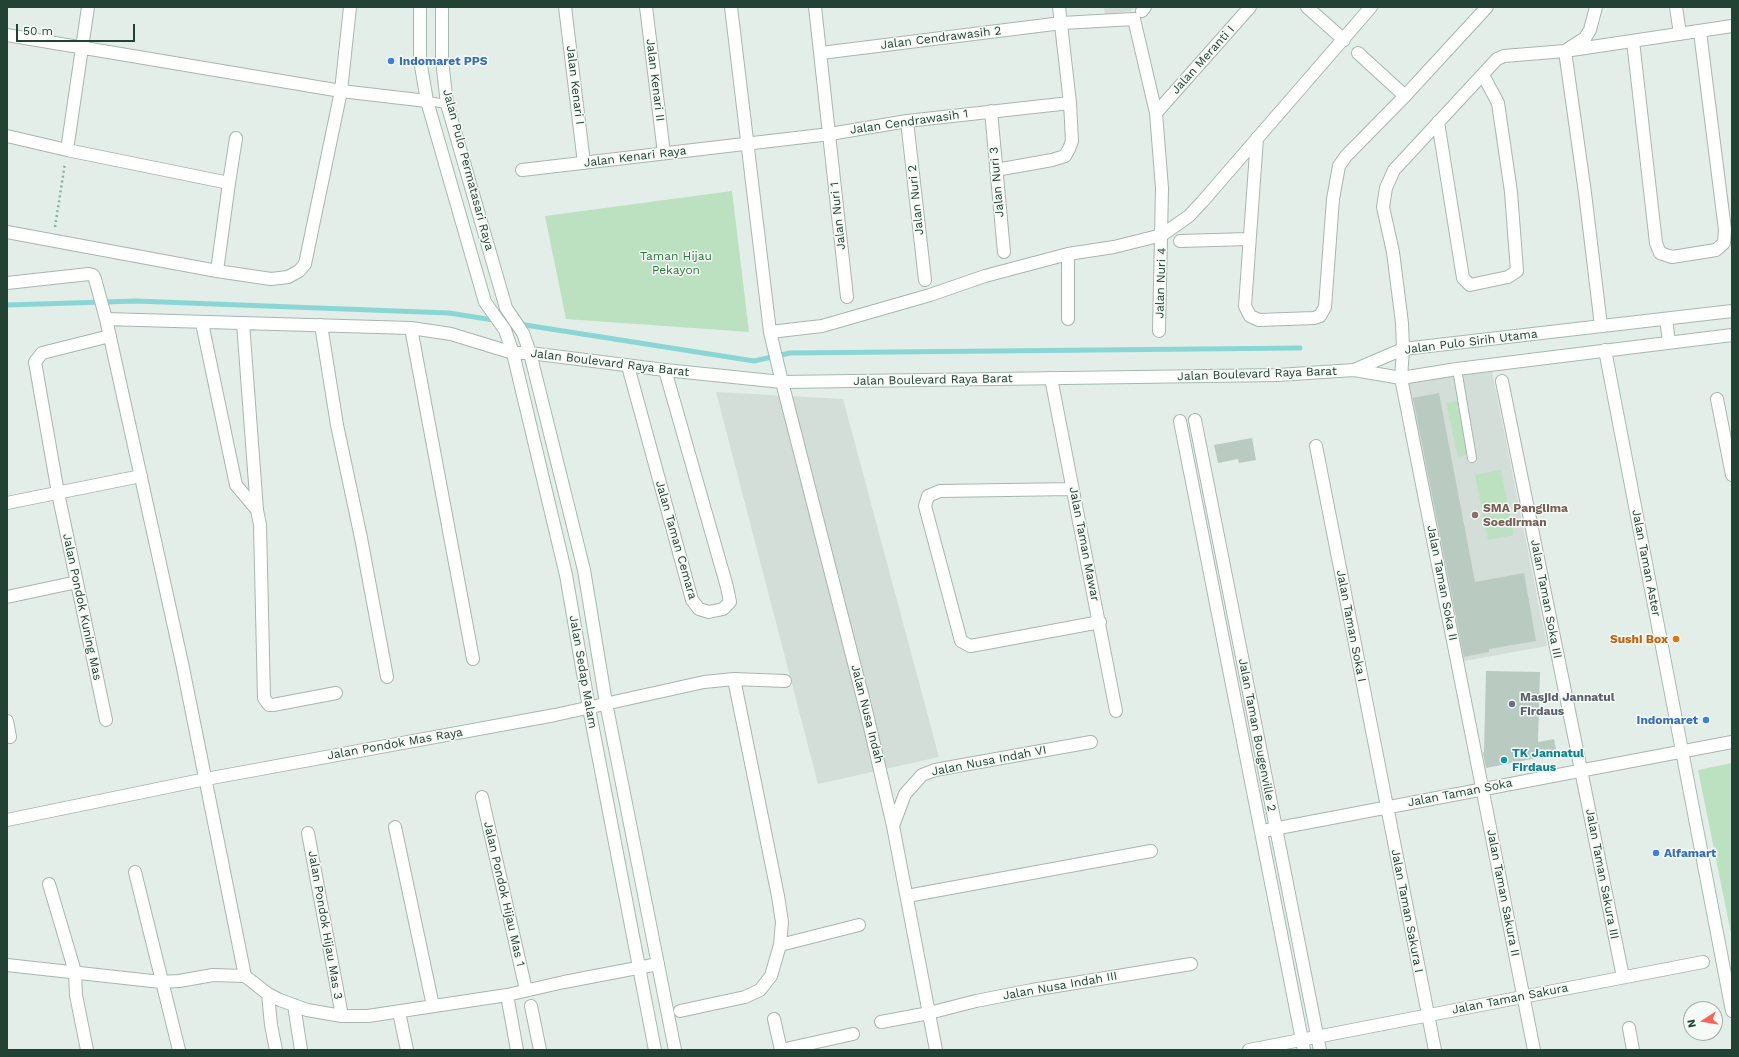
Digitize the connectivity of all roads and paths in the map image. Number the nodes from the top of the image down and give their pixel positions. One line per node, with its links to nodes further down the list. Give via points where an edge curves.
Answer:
1 (88, 7): 23 (street)
2 (350, 7): 28 (street)
3 (420, 7): 30 (street, Jalan Pulo Permatasari Raya, via 420,60)
4 (442, 7): 32 (street, Jalan Pulo Permatasari Raya, via 442,60)
5 (565, 7): 44 (street, Jalan Kenari I)
6 (646, 7): 43 (street, Jalan Kenari II)
7 (731, 7): 41 (street, Jalan Nusa Indah)
8 (815, 7): 25 (street, Jalan Nuri 1)
9 (1059, 7): 16 (street)
10 (1250, 7): 34 (street, Jalan Meranti I)
11 (1307, 7): 21 (street)
12 (1371, 7): 21 (street)
13 (1487, 7): 29 (street)
14 (1596, 7): 24 (street, via 1590,30 1584,38)
15 (1676, 7): 19 (street)
16 (1062, 23): 25 (street, Jalan Cendrawasih 2); 31 (street); 34 (street, Jalan Cendrawasih 2, via 1134,19)
17 (1732, 26): 18 (street, Jalan Taman Soka II)
18 (1700, 32): 19 (street, Jalan Taman Soka II); 22 (street, via 1725,230 1724,243 1716,250 1672,257 1660,253 1656,243)
19 (1680, 34): 22 (street, Jalan Taman Soka II)
20 (7, 35): 23 (street)
21 (1344, 40): 40 (street)
22 (1632, 42): 24 (street, Jalan Taman Soka II)
23 (82, 48): 28 (street); 42 (street)
24 (1565, 51): 27 (street, Jalan Taman Soka II, via 1504,56); 68 (street, via 1586,193)
25 (821, 53): 37 (street, Jalan Nuri 1)
26 (1358, 53): 29 (street)
27 (1483, 75): 36 (street, Jalan Taman Soka II); 36 (street, via 1498,103 1511,192 1517,271 1508,278 1470,285 1463,278)
28 (341, 91): 30 (street); 55 (street, via 305,264 301,270 288,277 271,279)
29 (1405, 96): 50 (street, via 1346,156 1340,166 1333,199 1325,306 1320,316 1310,319 1259,320 1250,316 1245,306)
30 (427, 101): 32 (lane); 59 (street, Jalan Pulo Permatasari Raya)
31 (1070, 103): 33 (street, Jalan Cendrawasih 1); 46 (street, via 1072,141 1065,156)
32 (447, 104): 60 (street, Jalan Pulo Permatasari Raya)
33 (991, 112): 35 (street, Jalan Cendrawasih 1); 46 (street, Jalan Nuri 3)
34 (1156, 113): 49 (street, Jalan Nuri 4, via 1162,188)
35 (907, 121): 37 (street, Jalan Cendrawasih 1); 56 (street, Jalan Nuri 2)
36 (1438, 122): 75 (street, Jalan Taman Soka II, via 1394,170 1386,188 1383,207 1393,252)
37 (830, 134): 41 (street, Jalan Cendrawasih 1); 58 (street, Jalan Nuri 1)
38 (7, 136): 42 (street)
39 (236, 138): 47 (street)
40 (1257, 138): 49 (street, via 1189,216); 50 (street)
41 (748, 143): 43 (street, Jalan Kenari Raya); 71 (street, Jalan Nusa Indah)
42 (67, 150): 47 (street); 51 (path)
43 (664, 153): 44 (street, Jalan Kenari Raya)
44 (584, 163): 45 (street, Jalan Kenari Raya)
45 (522, 170)
46 (996, 170): 53 (street, Jalan Nuri 3)
47 (229, 183): 55 (street)
48 (7, 232): 51 (street)
49 (1162, 235): 54 (street, via 1114,247); 70 (street, Jalan Nuri 4)
50 (1249, 239): 52 (street)
51 (53, 240): 55 (street)
52 (1180, 242)
53 (1004, 252)
54 (1068, 254): 63 (street); 71 (street, via 985,276 930,295 822,326)
55 (217, 271)
56 (925, 280)
57 (7, 282): 62 (street, via 91,274 95,277)
58 (847, 298)
59 (485, 302): 77 (street, Jalan Sedap Malam, via 505,330)
60 (506, 308): 78 (street, Jalan Sedap Malam, via 523,333)
61 (1732, 311): 64 (street, Jalan Pulo Sirih Utama)
62 (106, 319): 65 (street, Jalan Boulevard Raya Barat); 73 (street)
63 (1068, 319)
64 (1666, 319): 68 (street, Jalan Pulo Sirih Utama); 74 (street)
65 (202, 323): 66 (street, Jalan Boulevard Raya Barat); 97 (street, via 236,485)
66 (243, 323): 67 (street, Jalan Boulevard Raya Barat); 97 (street)
67 (321, 325): 69 (street, Jalan Boulevard Raya Barat); 102 (street, via 337,424)
68 (1601, 326): 75 (street, Jalan Pulo Sirih Utama)
69 (411, 328): 77 (street, Jalan Boulevard Raya Barat, via 451,334); 101 (street)
70 (1159, 331)
71 (770, 332): 86 (street, Jalan Nusa Indah)
72 (1732, 335): 74 (street, Jalan Pulo Sirih Utama)
73 (110, 336): 93 (street); 95 (street, Jalan Pondok Kuning Mas, via 42,353 35,362)
74 (1669, 342): 76 (street, Jalan Pulo Sirih Utama)
75 (1403, 349): 82 (street, Jalan Pulo Sirih Utama); 84 (street, Jalan Taman Soka II)
76 (1604, 350): 80 (street, Jalan Pulo Sirih Utama); 114 (street, Jalan Taman Aster)
77 (514, 353): 78 (street, Jalan Boulevard Raya Barat); 107 (street, Jalan Sedap Malam, via 566,575)
78 (530, 353): 79 (street, Jalan Boulevard Raya Barat); 106 (street, Jalan Sedap Malam, via 584,570)
79 (628, 366): 81 (street, Jalan Boulevard Raya Barat); 81 (street, Jalan Taman Cemara, via 692,600 699,609 709,612 723,609 730,602)
80 (1456, 369): 84 (street, Jalan Pulo Sirih Utama); 91 (lane)
81 (665, 370): 86 (street, Jalan Boulevard Raya Barat)
82 (1354, 370): 83 (street, Jalan Boulevard Raya Barat, via 1278,375); 84 (street, Jalan Pulo Sirih Utama)
83 (1052, 378): 86 (street, Jalan Boulevard Raya Barat); 94 (street, Jalan Taman Mawar)
84 (1401, 378): 117 (street, Jalan Taman Soka II)
85 (1502, 381): 115 (street, Jalan Taman Soka III)
86 (782, 382): 121 (street, Jalan Nusa Indah)
87 (1717, 399): 92 (street)
88 (1195, 420): 123 (street, Jalan Taman Bougenville 2)
89 (1180, 422): 124 (street, Jalan Taman Bougenville 2)
90 (1316, 446): 119 (street, Jalan Taman Soka I)
91 (1472, 458)
92 (1732, 475)
93 (141, 476): 95 (street); 116 (street)
94 (1073, 489): 100 (street, Jalan Taman Mawar); 100 (street, via 940,491 928,496 924,506 961,641 970,646 987,644)
95 (58, 493): 96 (street); 98 (street, Jalan Pondok Kuning Mas)
96 (7, 503)
97 (257, 510): 105 (street, via 260,525 264,698 269,705 274,705)
98 (77, 582): 99 (street); 109 (street, Jalan Pondok Kuning Mas)
99 (7, 597)
100 (1100, 622): 108 (street, Jalan Taman Mawar)
101 (473, 659)
102 (387, 677)
103 (734, 680): 104 (street, Jalan Pondok Mas Raya); 106 (street, Jalan Pondok Mas Raya, via 704,682); 131 (street, via 778,896 782,922)
104 (785, 681)
105 (336, 693)
106 (606, 703): 107 (street, Jalan Pondok Mas Raya); 134 (street, Jalan Sedap Malam)
107 (589, 708): 116 (street, Jalan Pondok Mas Raya); 137 (street, Jalan Sedap Malam)
108 (1116, 711)
109 (106, 720)
110 (7, 721): 111 (street)
111 (10, 737)
112 (1091, 742): 121 (street, Jalan Nusa Indah VI, via 934,770 922,775 905,794)
113 (1732, 742): 114 (street, Jalan Taman Soka)
114 (1682, 751): 115 (street, Jalan Taman Soka); 132 (street, Jalan Taman Aster)
115 (1581, 770): 117 (street, Jalan Taman Soka); 140 (street, Jalan Taman Sakura III)
116 (206, 779): 120 (street, Jalan Pondok Mas Raya); 139 (street)
117 (1482, 789): 119 (street, Jalan Taman Soka); 145 (street, Jalan Taman Sakura II)
118 (482, 797): 142 (street, Jalan Pondok Hijau Mas 1)
119 (1387, 807): 123 (street, Jalan Taman Soka); 153 (street, Jalan Taman Sakura I)
120 (7, 820)
121 (893, 826): 129 (street, Jalan Nusa Indah)
122 (395, 827): 147 (street)
123 (1276, 828): 124 (street, Jalan Taman Soka); 159 (street, Jalan Taman Bougenville 2)
124 (1261, 832): 160 (street, Jalan Taman Bougenville 2)
125 (308, 833): 154 (street, Jalan Pondok Hijau Mas 3)
126 (1151, 851): 129 (street)
127 (135, 872): 141 (street)
128 (49, 884): 138 (street)
129 (907, 896): 152 (street, Jalan Nusa Indah)
130 (859, 925): 131 (street)
131 (780, 945): 149 (street, via 771,976 760,990 745,997)
132 (1727, 960): 150 (street, Jalan Taman Aster)
133 (1703, 962): 140 (street, Jalan Taman Sakura)
134 (658, 964): 137 (street); 169 (street, Jalan Sedap Malam)
135 (1191, 964): 152 (street, Jalan Nusa Indah III, via 976,1001)
136 (7, 965): 138 (street)
137 (638, 968): 142 (street); 168 (street, Jalan Sedap Malam)
138 (75, 972): 141 (street); 161 (street, via 76,995)
139 (245, 976): 141 (street, via 213,975); 143 (street)
140 (1623, 977): 145 (street, Jalan Taman Sakura)
141 (161, 982): 162 (street)
142 (526, 990): 144 (street)
143 (268, 994): 146 (street); 163 (street)
144 (507, 995): 147 (street); 166 (street)
145 (1524, 996): 153 (street, Jalan Taman Sakura); 175 (street, Jalan Taman Sakura II)
146 (294, 1005): 154 (street); 164 (street)
147 (433, 1006): 151 (street)
148 (530, 1006): 167 (street)
149 (680, 1011)
150 (1732, 1011)
151 (399, 1012): 154 (street); 165 (street)
152 (929, 1014): 156 (street, Jalan Nusa Indah III); 171 (street, Jalan Nusa Indah)
153 (1428, 1015): 159 (street, Jalan Taman Sakura); 174 (street, Jalan Taman Sakura I)
154 (342, 1016)
155 (774, 1019): 170 (street)
156 (881, 1022)
157 (1629, 1028): 176 (street)
158 (853, 1034): 170 (street)
159 (1317, 1036): 160 (street, Jalan Taman Sakura); 173 (street, Jalan Taman Bougenville 2)
160 (1303, 1044): 172 (street, Jalan Taman Sakura)
161 (87, 1050)
162 (179, 1050)
163 (276, 1050)
164 (302, 1050)
165 (407, 1050)
166 (517, 1050)
167 (540, 1050)
168 (655, 1050)
169 (675, 1050)
170 (781, 1050)
171 (936, 1050)
172 (1249, 1050)
173 (1320, 1050)
174 (1435, 1050)
175 (1534, 1050)
176 (1634, 1050)

